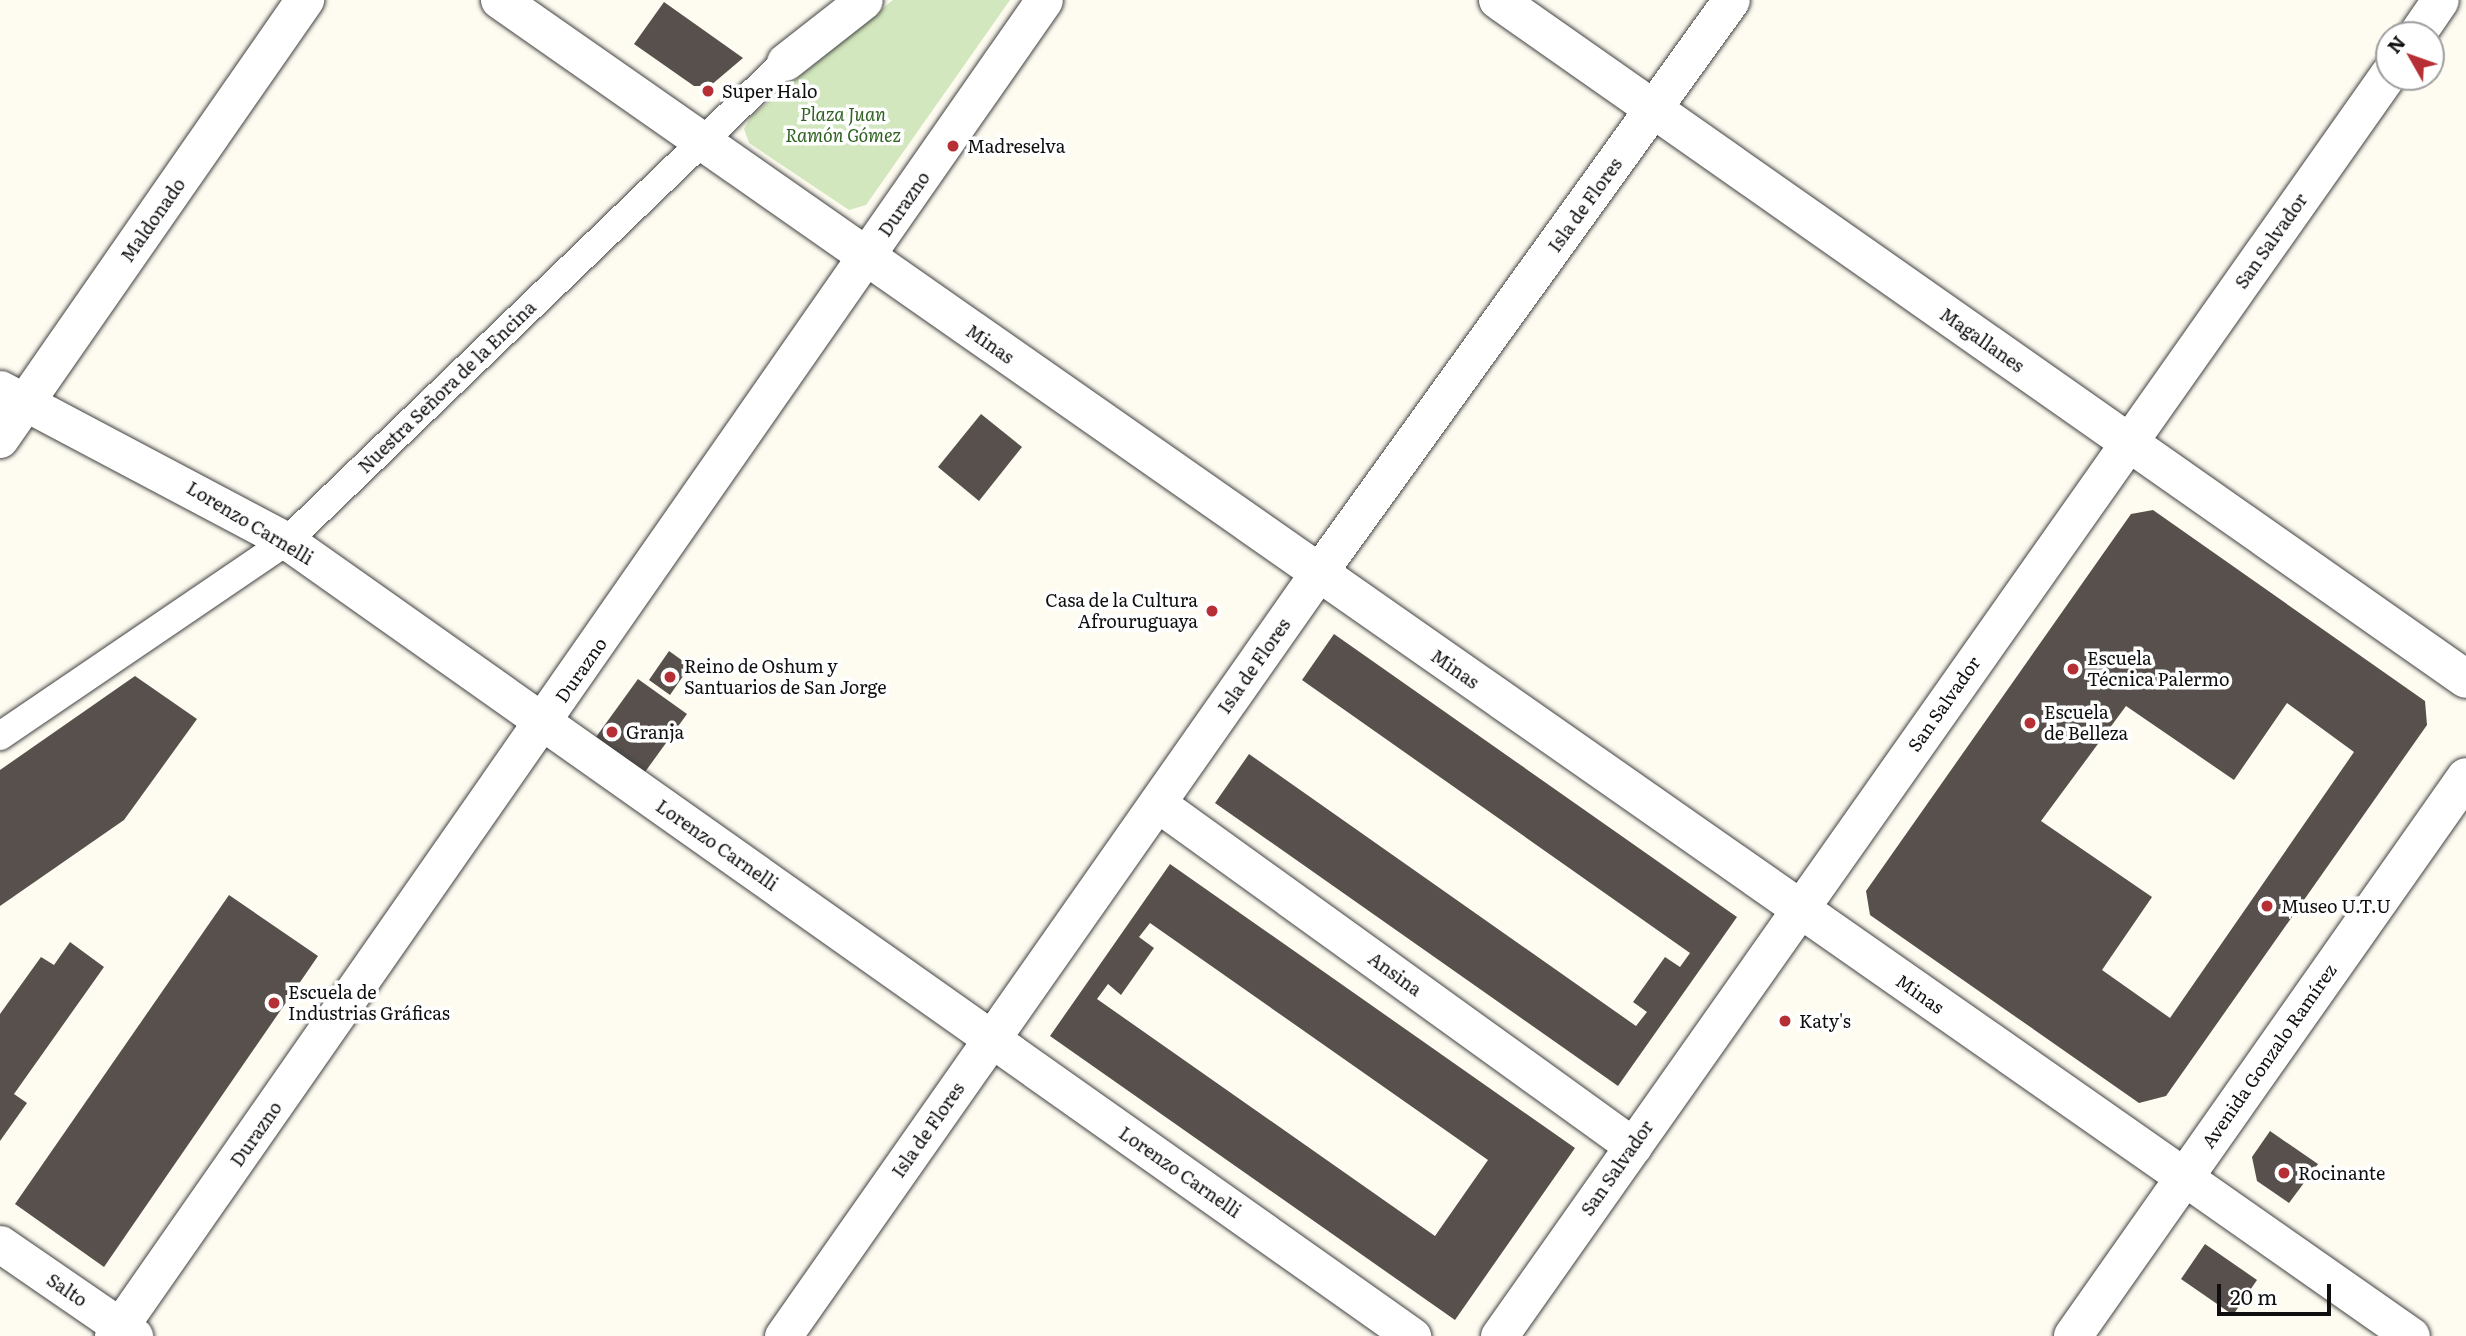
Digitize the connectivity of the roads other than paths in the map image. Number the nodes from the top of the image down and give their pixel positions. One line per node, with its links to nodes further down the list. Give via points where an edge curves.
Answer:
1 (305, 0): 14 (street, Maldonado)
2 (500, 0): 12 (street, Minas)
3 (864, 0): 9 (street, Nuestra Señora de la Encina)
4 (1044, 0): 13 (street, Durazno)
5 (1498, 0): 11 (street, Magallanes)
6 (1731, 0): 11 (street, Isla de Flores)
7 (2440, 0): 8 (street)
8 (2426, 21)
9 (785, 62): 12 (street, Nuestra Señora de la Encina)
10 (2376, 91): 16 (street, San Salvador)
11 (1654, 110): 16 (street, Magallanes); 18 (street, Isla de Flores)
12 (701, 144): 13 (street, Minas); 17 (street, Nuestra Señora de la Encina)
13 (867, 258): 18 (street, Minas); 20 (street, Durazno)
14 (13, 396): 15 (street, Maldonado); 17 (street, Lorenzo Carnelli)
15 (0, 439)
16 (2128, 443): 19 (street, Magallanes); 24 (street, San Salvador)
17 (287, 541): 20 (street, Lorenzo Carnelli); 21 (street, Nuestra Señora de la Encina)
18 (1318, 573): 23 (street, Isla de Flores); 24 (street, Minas)
19 (2466, 679)
20 (544, 724): 25 (street, Lorenzo Carnelli); 29 (street, Durazno)
21 (0, 736)
22 (2466, 777): 27 (street, Avenida Gonzalo Ramírez)
23 (1157, 803): 25 (street, Isla de Flores); 26 (street, Ansina)
24 (1799, 910): 26 (street, San Salvador); 27 (street, Minas)
25 (992, 1040): 30 (street, Isla de Flores); 31 (street, Lorenzo Carnelli)
26 (1633, 1146): 32 (street, San Salvador)
27 (2184, 1177): 33 (street, Avenida Gonzalo Ramírez); 34 (street, Minas)
28 (0, 1244): 29 (street, Salto)
29 (122, 1333)
30 (783, 1336)
31 (1412, 1336)
32 (1499, 1336)
33 (2073, 1336)
34 (2411, 1336)

